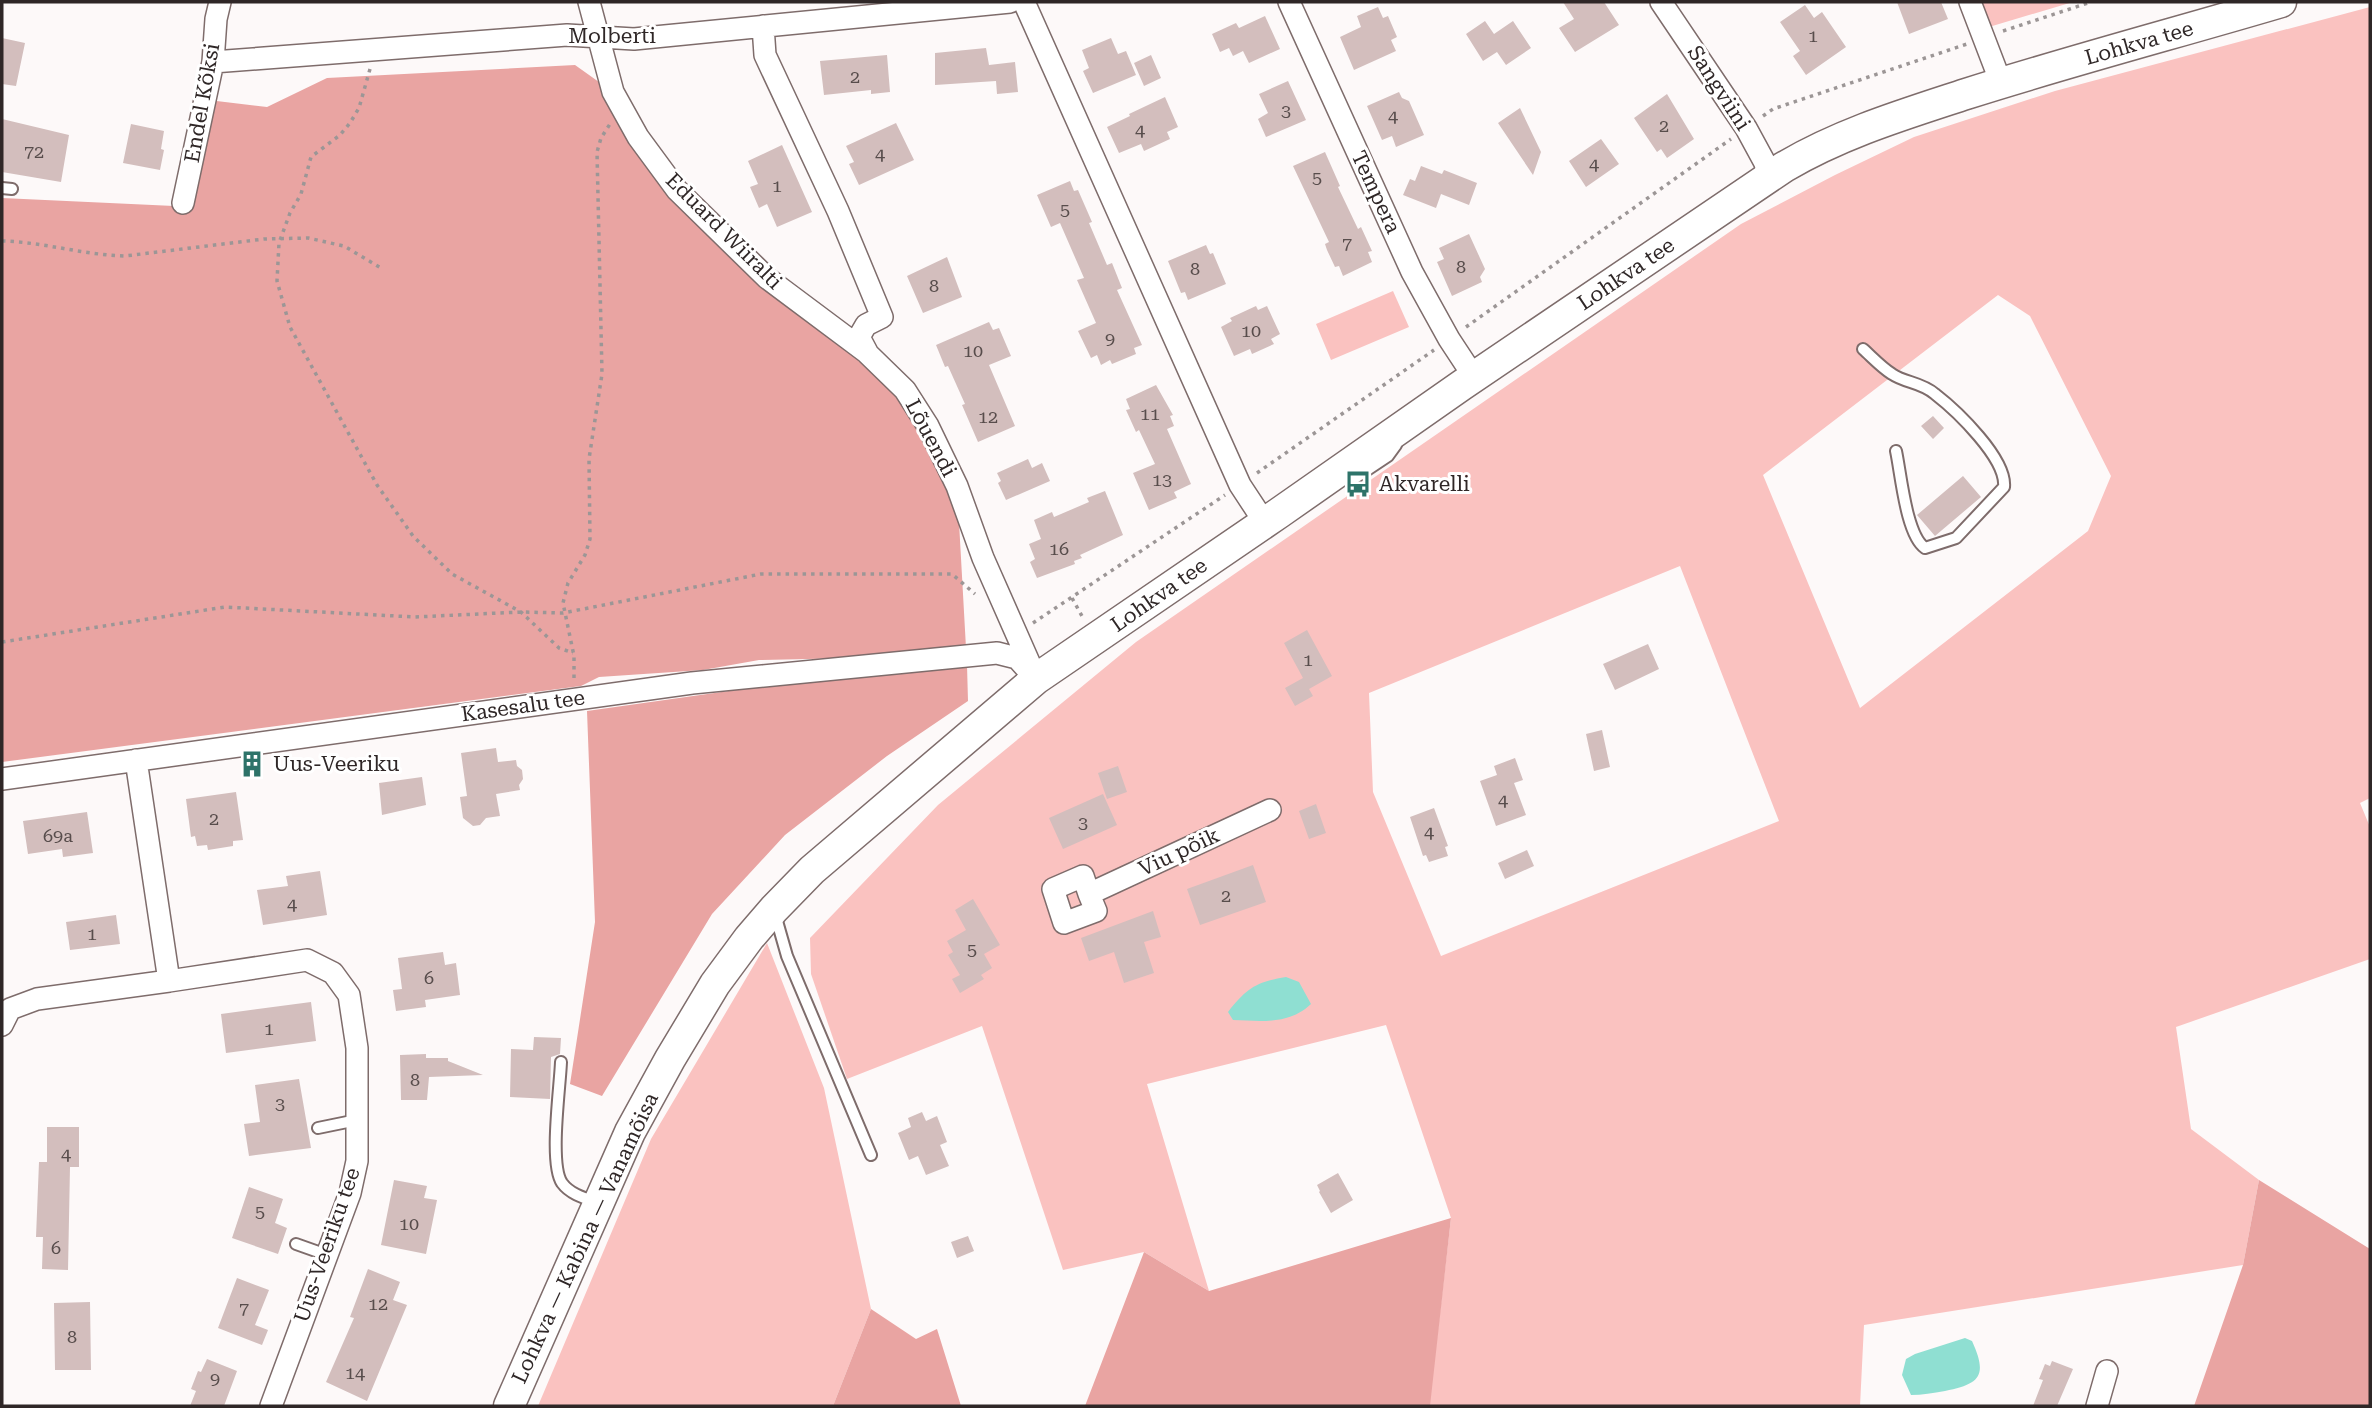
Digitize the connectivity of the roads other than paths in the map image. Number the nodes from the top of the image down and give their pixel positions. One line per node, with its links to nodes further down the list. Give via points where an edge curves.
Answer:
1 (220, 2): 12 (street, Endel Kõksi)
2 (589, 2): 11 (street, Eduard Wiiralti)
3 (1010, 2): 9 (street, Molberti)
4 (1024, 2): 23 (street, via 1240,485)
5 (1289, 2): 18 (street, Tempera, via 1412,272)
6 (1661, 2): 14 (street, Sangviini, via 1746,128)
7 (1970, 2): 13 (street)
8 (2281, 2): 13 (street, Lohkva tee)
9 (845, 10): 10 (street, Molberti)
10 (763, 26): 11 (street, Molberti, via 634,39); 17 (street, via 765,55 882,317 866,325 859,337)
11 (598, 37): 12 (street, Molberti, via 567,35); 17 (street, Eduard Wiiralti, via 613,92 638,137 677,190 767,278)
12 (213, 62): 15 (street, Endel Kõksi)
13 (2001, 83): 14 (street, Lohkva tee, via 1859,129)
14 (1768, 178): 18 (street, Lohkva tee)
15 (183, 203)
16 (1863, 349): 20 (lane, via 1893,376 1919,383 1935,394 1977,433 1999,463 2004,487 1956,538 1925,548 1918,544 1908,512)
17 (868, 354): 26 (street, Lõuendi, via 905,390 928,426)
18 (1474, 377): 19 (street, Lohkva tee)
19 (1423, 412): 21 (lane, via 1388,456); 23 (street, Lohkva tee)
20 (1896, 451)
21 (1346, 484)
22 (1315, 500): 23 (lane)
23 (1262, 519): 25 (street, Lohkva tee)
24 (1206, 547): 25 (lane)
25 (1175, 584): 26 (street, Lohkva tee)
26 (1036, 679): 27 (street, Kasesalu tee, via 1017,659 998,653 692,683); 31 (street, Lohkva — Kabina — Vanamõisa, via 846,840)
27 (136, 760): 28 (street, Kasesalu tee); 32 (street)
28 (2, 779)
29 (1269, 810): 30 (street, Viu põik)
30 (1089, 894)
31 (774, 909): 37 (lane, via 787,956); 38 (street, Lohkva — Kabina — Vanamõisa, via 715,984 630,1132)
32 (169, 981): 33 (street, Uus-Veeriku tee, via 37,999 10,1009); 35 (street, Uus-Veeriku tee, via 307,960 333,973 349,995 357,1048)
33 (2, 1025)
34 (561, 1062): 38 (lane, via 558,1175 570,1191)
35 (357, 1120): 36 (lane); 40 (street, Uus-Veeriku tee, via 357,1161 350,1193)
36 (318, 1128)
37 (871, 1155)
38 (597, 1202): 43 (street, Lohkva — Kabina — Vanamõisa)
39 (296, 1244): 40 (lane)
40 (327, 1255): 42 (street, Uus-Veeriku tee)
41 (2107, 1371): 44 (street)
42 (271, 1406)
43 (509, 1406)
44 (2097, 1406)

